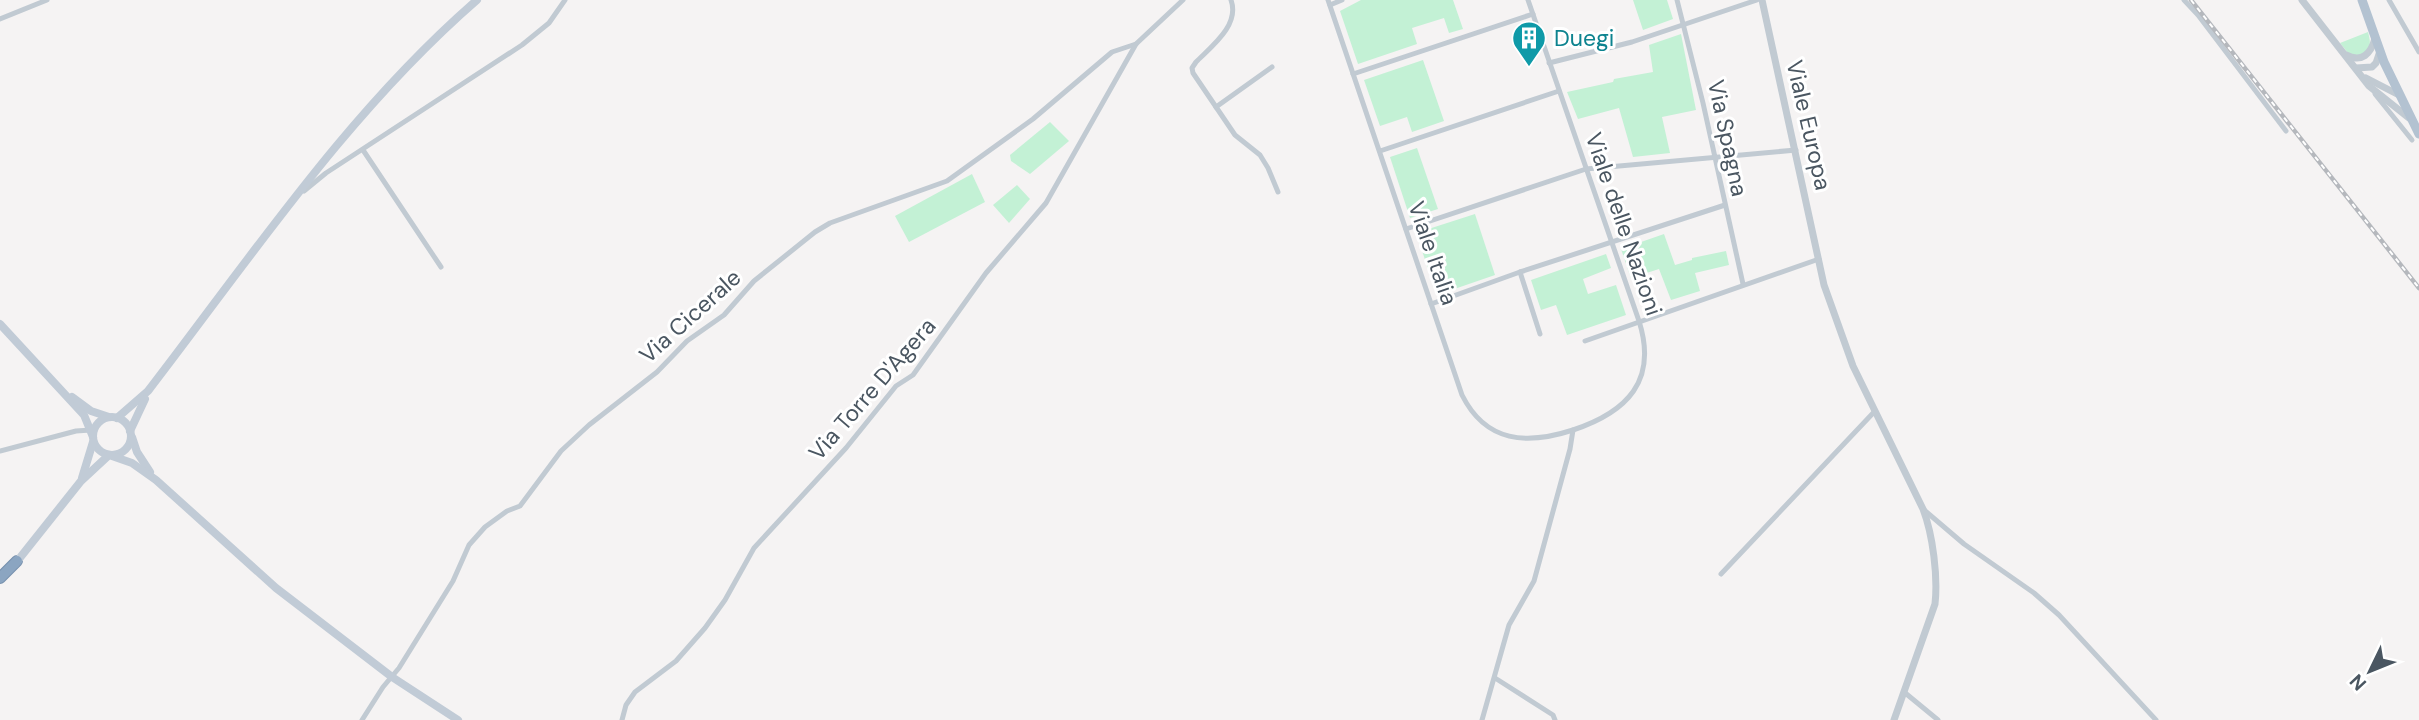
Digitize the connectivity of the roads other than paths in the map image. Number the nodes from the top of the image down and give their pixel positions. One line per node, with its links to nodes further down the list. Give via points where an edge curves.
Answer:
1 (47, 0): 16 (street)
2 (478, 0): 40 (main road, via 379,96)
3 (565, 0): 34 (street, via 522,46)
4 (1183, 0): 19 (street, Via Torre D'Agera)
5 (1231, 0): 30 (street, via 1229,24 1192,68)
6 (1342, 0): 14 (street)
7 (1528, 0): 15 (street, Viale delle Nazioni)
8 (1677, 0): 17 (street, Via Spagna)
9 (1759, 0): 17 (street); 35 (street, Viale Europa)
10 (2184, 0): 32 (street)
11 (2302, 0): 22 (street)
12 (2362, 0): 18 (main road)
13 (2389, 0): 21 (street)
14 (1329, 2): 26 (street, Viale Italia)
15 (1533, 14): 23 (street, Viale delle Nazioni); 26 (street)
16 (0, 19)
17 (1685, 24): 23 (street); 37 (street, Via Spagna)
18 (2375, 38): 20 (main road); 22 (street, via 2366,56 2355,59)
19 (1136, 44): 69 (street, Via Cicerale, via 1112,52 1033,119 947,181 830,223 754,282 724,315 687,341 657,372 561,451 520,506 477,536); 74 (street, Via Torre D'Agera, via 1046,203 986,273 913,375 896,386 754,548 705,628 676,661 635,692)
20 (2380, 51): 25 (street, via 2373,66); 29 (main road)
21 (2419, 52)
22 (2345, 55): 25 (street)
23 (1549, 62): 28 (street, Viale delle Nazioni)
24 (1272, 67): 30 (street)
25 (2356, 68): 27 (street); 29 (street, via 2368,80)
26 (1353, 74): 36 (street, Viale Italia)
27 (2366, 83): 31 (street); 33 (street)
28 (1559, 91): 36 (street); 38 (street, Viale delle Nazioni)
29 (2399, 96): 31 (main road)
30 (1216, 107): 39 (street, via 1236,135 1260,155)
31 (2411, 120): 33 (main road)
32 (2286, 131)
33 (2415, 137)
34 (363, 150): 40 (street); 45 (street)
35 (1796, 150): 37 (street); 44 (street, Viale Europa)
36 (1380, 151): 42 (street, Viale Italia)
37 (1714, 158): 38 (street); 41 (street, Via Spagna)
38 (1586, 169): 42 (street); 43 (street, Viale delle Nazioni)
39 (1278, 192)
40 (298, 195): 54 (main road)
41 (1725, 205): 43 (street); 47 (street, Via Spagna)
42 (1406, 229): 48 (street, Viale Italia)
43 (1612, 242): 46 (street); 49 (street, Viale delle Nazioni)
44 (1819, 259): 47 (street); 55 (street, Viale Europa, via 1848,352)
45 (441, 267)
46 (1520, 272): 48 (street); 51 (street)
47 (1743, 284): 49 (street)
48 (1432, 304): 57 (street, Viale Italia, via 1462,395 1480,419 1496,432 1517,439)
49 (1639, 321): 52 (street); 57 (street, Viale delle Nazioni, via 1643,366 1630,396 1603,419)
50 (0, 324): 53 (main road)
51 (1540, 334)
52 (1585, 341)
53 (60, 389): 56 (main road, via 91,411); 59 (main road, via 83,415)
54 (148, 391): 56 (main road); 58 (main road)
55 (1875, 411): 64 (street, Viale Europa); 66 (street)
56 (114, 418): 58 (main road, via 125,422); 59 (main road, via 100,422)
57 (1573, 430): 70 (street, via 1534,581 1509,625)
58 (131, 433): 61 (main road, via 128,447); 62 (main road, via 137,452)
59 (92, 437): 60 (street, via 75,431); 61 (main road, via 100,451); 63 (main road)
60 (0, 451)
61 (110, 455): 62 (main road); 63 (main road)
62 (156, 480): 69 (main road, via 276,588)
63 (81, 481): 65 (main road)
64 (1923, 509): 71 (street, Viale Europa, via 1937,588); 79 (street, via 2059,615)
65 (17, 561): 67 (highway); 68 (main road)
66 (1721, 575)
67 (0, 578)
68 (0, 586)
69 (392, 677): 72 (street, Via Cicerale); 73 (main road)
70 (1495, 678): 75 (street); 76 (street)
71 (1904, 692): 77 (street, Viale Europa); 78 (street)
72 (362, 720)
73 (458, 720)
74 (622, 720)
75 (1482, 720)
76 (1555, 720)
77 (1894, 720)
78 (1938, 720)
79 (2156, 720)

